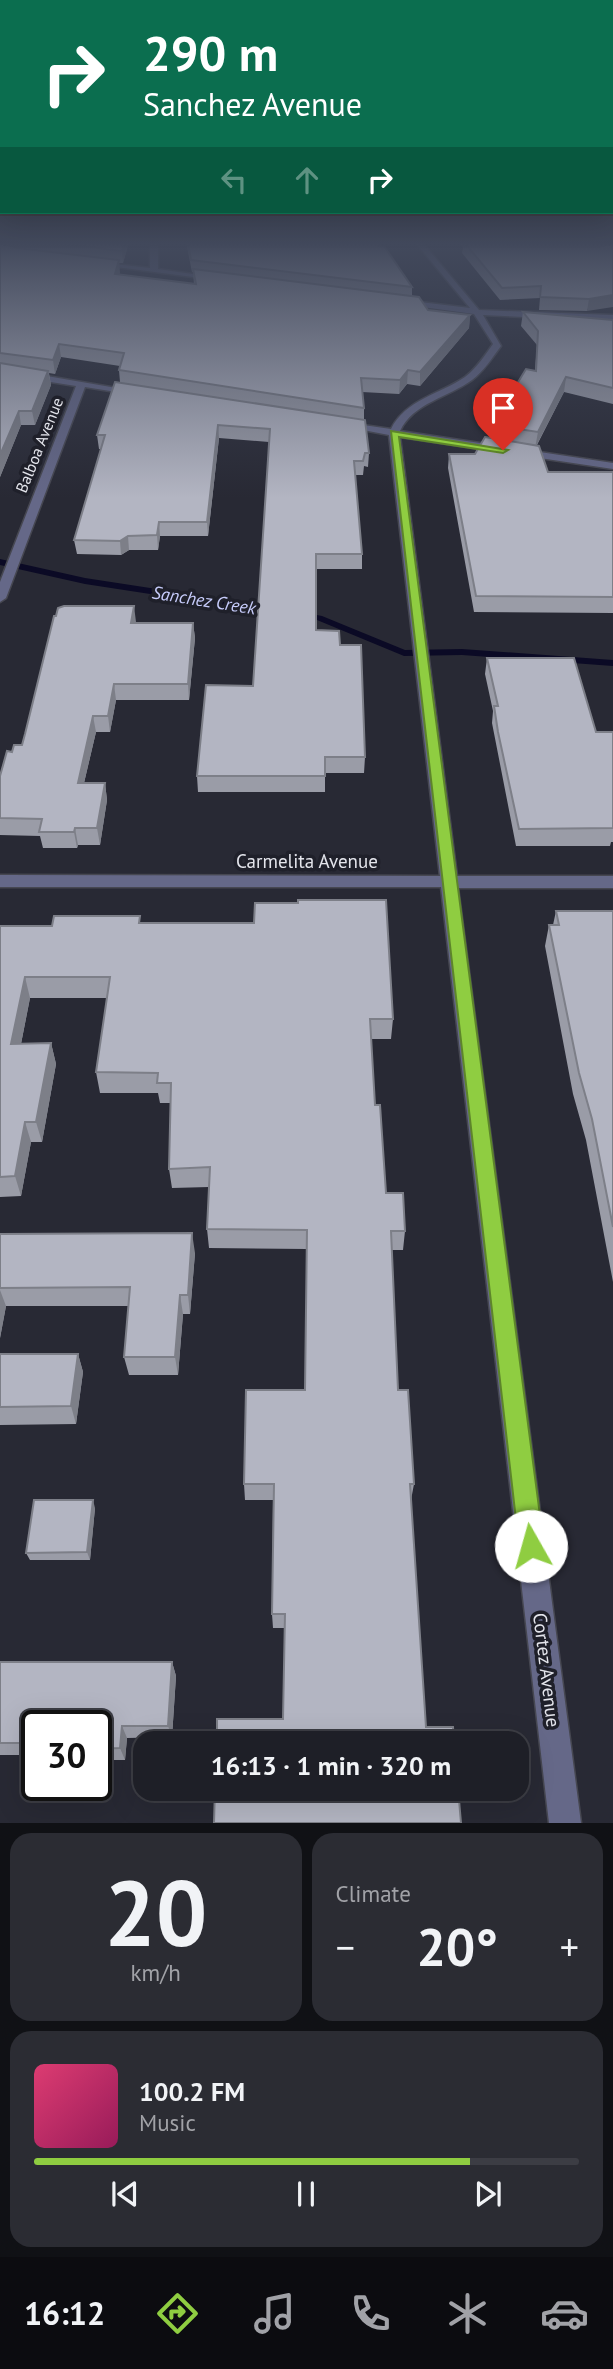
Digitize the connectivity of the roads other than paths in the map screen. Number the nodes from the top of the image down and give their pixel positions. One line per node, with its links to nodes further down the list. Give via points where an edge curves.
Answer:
1 (487, 327): 6 (street, via 498,344 470,377 417,407 397,423)
2 (0, 371): 3 (street)
3 (82, 383): 4 (street); 8 (street, Balboa Avenue)
4 (149, 394)
5 (337, 424): 6 (street)
6 (394, 433): 7 (street); 10 (street, Cortez Avenue)
7 (613, 466)
8 (0, 598)
9 (0, 881): 10 (street, Carmelita Avenue)
10 (450, 882): 11 (street, Carmelita Avenue); 12 (street, Cortez Avenue)
11 (613, 882)
12 (565, 1823)

